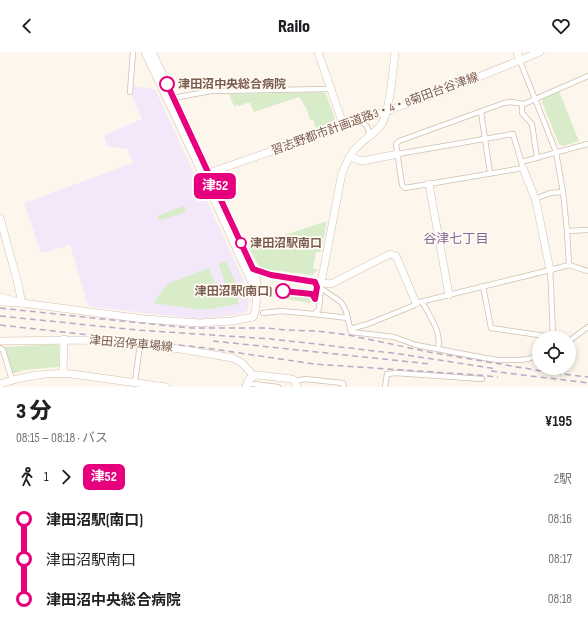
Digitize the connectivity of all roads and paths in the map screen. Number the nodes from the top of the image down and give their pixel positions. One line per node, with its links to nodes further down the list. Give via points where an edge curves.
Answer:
1 (133, 52): 11 (street)
2 (145, 52): 29 (street)
3 (152, 52): 12 (street)
4 (318, 52): 10 (street)
5 (395, 52): 15 (street)
6 (517, 52): 8 (street)
7 (540, 52): 8 (street, 習志野都市計画道路3・4・8菊田台谷津線)
8 (520, 61): 13 (street); 15 (street, 習志野都市計画道路3・4・8菊田台谷津線)
9 (588, 76): 13 (street)
10 (331, 89): 12 (street, via 211,91); 18 (street)
11 (130, 92)
12 (174, 98): 29 (street)
13 (536, 99): 14 (street); 23 (street)
14 (522, 104): 16 (street, via 511,102); 26 (street, via 522,114 532,124)
15 (386, 112): 17 (street, 習志野都市計画道路3・4・8菊田台谷津線); 19 (street, via 382,125)
16 (481, 112): 20 (street); 24 (street, via 399,141 396,144)
17 (359, 121): 18 (street, 習志野都市計画道路3・4・8菊田台谷津線); 19 (street, via 367,126)
18 (344, 127): 29 (street, 習志野都市計画道路3・4・8菊田台谷津線)
19 (369, 136): 25 (street)
20 (485, 139): 24 (street); 27 (street, via 513,134); 28 (street)
21 (587, 144): 22 (street); 23 (street)
22 (588, 150)
23 (556, 152): 26 (street); 31 (street)
24 (398, 154): 25 (street, via 362,161); 30 (street, via 402,185 405,188)
25 (350, 156): 41 (street, via 342,173)
26 (537, 158): 27 (street)
27 (522, 165): 28 (street); 32 (street)
28 (490, 173): 30 (street)
29 (206, 174): 37 (street); 43 (street, via 247,272)
30 (429, 184): 44 (street)
31 (563, 192): 32 (street, via 550,193); 35 (street)
32 (535, 199): 38 (street)
33 (0, 218): 46 (street)
34 (588, 230): 35 (street)
35 (567, 231): 36 (street)
36 (569, 265): 38 (street); 39 (street)
37 (253, 269): 40 (street); 43 (street, via 257,280)
38 (550, 270): 42 (street); 55 (street)
39 (588, 271)
40 (271, 275): 41 (street); 43 (street, via 259,280)
41 (321, 286): 47 (street, via 331,284 390,254 396,256); 50 (street, via 319,309); 52 (street, via 341,302)
42 (483, 286): 44 (street); 56 (street, via 491,328)
43 (256, 287): 48 (street)
44 (449, 295): 47 (street)
45 (1, 301): 46 (street)
46 (22, 303): 51 (street, via 200,323)
47 (419, 303): 54 (street); 62 (street, via 432,320 438,336)
48 (260, 311): 49 (street); 51 (street)
49 (274, 312): 50 (street); 51 (street)
50 (314, 314): 52 (street)
51 (253, 317)
52 (348, 318): 54 (street)
53 (588, 327): 57 (street)
54 (350, 329): 62 (street, via 351,332 394,337)
55 (553, 331)
56 (532, 335)
57 (576, 336)
58 (0, 340): 59 (street, 津田沼停車場線)
59 (64, 340): 60 (street, 津田沼停車場線); 64 (street)
60 (140, 344): 65 (street, 津田沼停車場線, via 230,357 239,361); 68 (street)
61 (0, 348): 67 (street, via 3,350)
62 (438, 349): 63 (street, via 498,360)
63 (532, 358)
64 (63, 373): 67 (street); 68 (street)
65 (253, 375): 70 (street, via 289,379); 73 (street)
66 (482, 379): 75 (street, via 396,373 387,374)
67 (12, 380): 69 (street)
68 (135, 382): 72 (street)
69 (0, 384)
70 (296, 384): 71 (street, via 305,379)
71 (344, 385)
72 (166, 387)
73 (246, 387): 74 (street, via 250,384)
74 (278, 387)
75 (385, 387)

